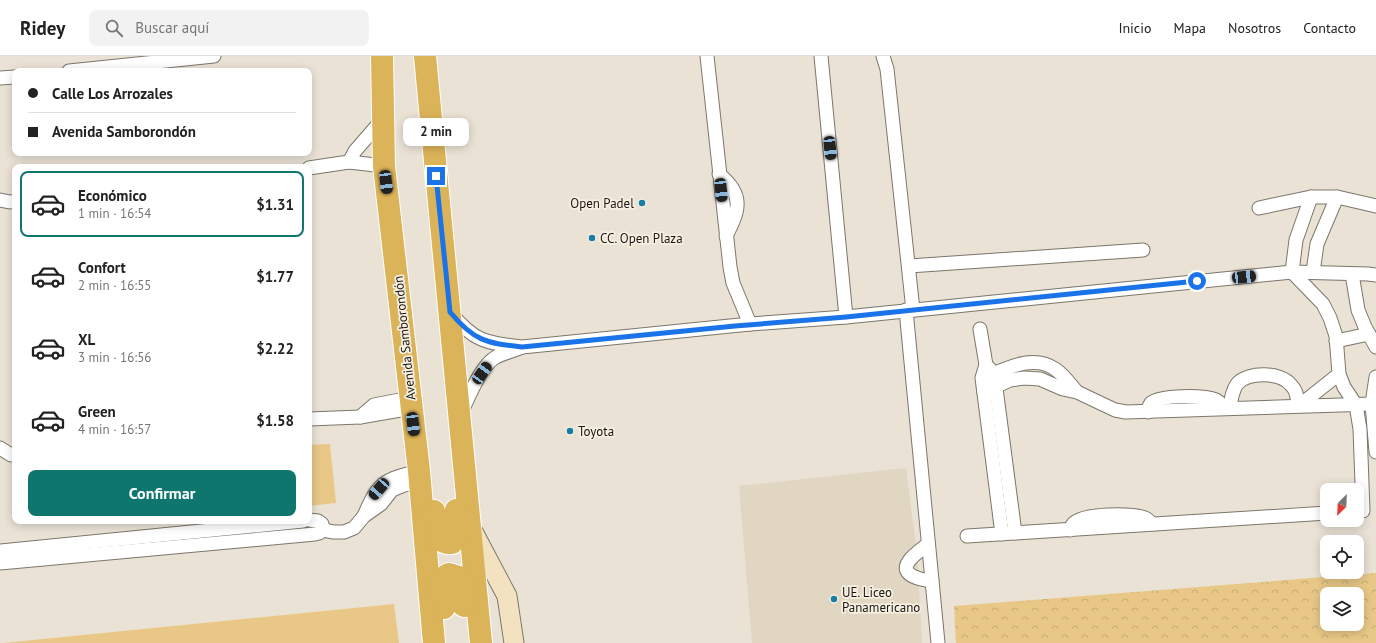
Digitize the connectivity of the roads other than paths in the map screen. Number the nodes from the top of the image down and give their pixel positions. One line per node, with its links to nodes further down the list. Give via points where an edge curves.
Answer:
1 (214, 56): 7 (street)
2 (425, 56): 28 (highway)
3 (707, 56): 30 (street, via 730,267)
4 (821, 56): 29 (street)
5 (883, 56): 22 (street, via 887,69)
6 (378, 58): 10 (highway, Avenida Samborondón)
7 (99, 68)
8 (12, 77): 9 (street)
9 (0, 78)
10 (382, 120): 11 (street); 13 (highway, Avenida Samborondón)
11 (362, 141): 12 (street); 13 (street)
12 (349, 162): 13 (street); 14 (street)
13 (374, 165): 41 (highway, Avenida Samborondón)
14 (312, 168)
15 (1310, 197): 16 (street); 20 (street); 23 (street, via 1296,240)
16 (1337, 197): 19 (street); 24 (street, via 1317,244)
17 (0, 200): 18 (street)
18 (12, 202)
19 (1376, 206)
20 (1259, 208)
21 (1143, 250): 22 (street)
22 (909, 266): 27 (street)
23 (1292, 272): 24 (street); 27 (street); 33 (street, via 1323,304)
24 (1313, 272): 25 (street)
25 (1352, 274): 26 (street); 32 (street, via 1358,310)
26 (1376, 275)
27 (910, 310): 29 (street); 63 (street)
28 (450, 312): 34 (street, via 461,325 484,341); 46 (highway)
29 (846, 317): 30 (street)
30 (750, 324): 34 (street)
31 (980, 329): 36 (street)
32 (1369, 334): 33 (street); 35 (street)
33 (1336, 341): 37 (street)
34 (522, 347): 46 (street, via 495,357 488,364)
35 (1376, 347)
36 (990, 369): 39 (street); 39 (street, via 982,378); 40 (street, via 1033,363 1046,365 1056,370)
37 (1339, 374): 43 (street); 44 (street)
38 (1376, 376): 42 (street)
39 (990, 390): 40 (street, via 1010,380 1024,378 1040,379); 59 (street)
40 (1077, 392): 45 (street, via 1115,410 1126,412 1148,412 1152,402 1182,397 1216,400)
41 (411, 403): 47 (street, via 374,405 360,417); 51 (highway, Avenida Samborondón)
42 (1372, 404): 44 (street); 49 (street)
43 (1299, 405): 44 (street); 45 (street); 45 (street, via 1296,392 1290,383 1272,375 1258,375 1237,384)
44 (1356, 405): 52 (street)
45 (1227, 408)
46 (459, 416): 51 (highway, via 453,449 457,532 452,543 439,540 431,488); 56 (highway)
47 (312, 419)
48 (0, 448): 50 (street)
49 (1376, 452)
50 (12, 455)
51 (419, 476): 58 (street, via 392,490 381,504 364,516 354,528 344,532); 69 (highway, Avenida Samborondón)
52 (1365, 511)
53 (1320, 513): 59 (street)
54 (312, 520): 58 (street, via 322,524)
55 (271, 524): 57 (street)
56 (469, 524): 68 (main road); 72 (highway)
57 (260, 525): 61 (street); 62 (street)
58 (323, 530): 61 (street, via 315,534)
59 (1009, 534): 60 (street)
60 (967, 536)
61 (261, 539): 62 (street)
62 (182, 540): 65 (street)
63 (928, 544): 67 (street); 67 (street, via 908,561 906,567 913,578)
64 (0, 551): 65 (street)
65 (13, 556): 66 (street)
66 (0, 563)
67 (932, 581): 75 (street)
68 (507, 596): 73 (main road); 74 (street)
69 (434, 643)
70 (447, 643): 71 (highway, via 442,582 449,574 459,577 462,581)
71 (468, 643)
72 (481, 643)
73 (514, 643)
74 (520, 643)
75 (938, 643)

